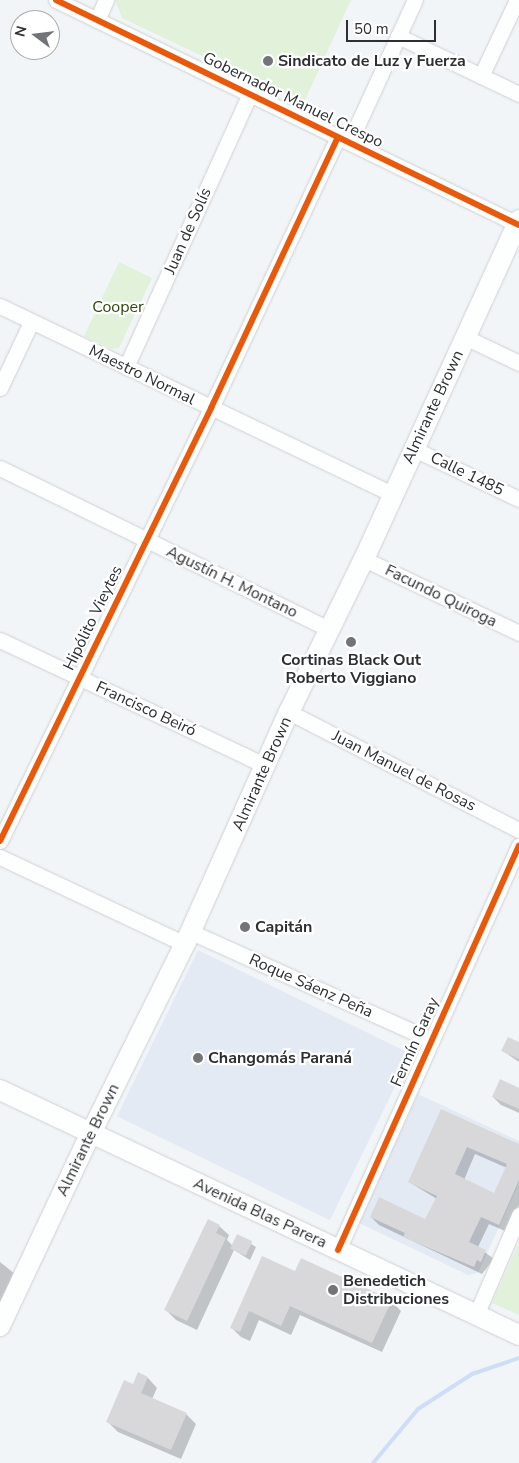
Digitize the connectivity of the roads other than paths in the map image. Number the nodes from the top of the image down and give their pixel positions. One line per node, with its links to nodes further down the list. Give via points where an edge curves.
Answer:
1 (56, 0): 5 (street, Gobernador Manuel Crespo)
2 (106, 0): 5 (street)
3 (415, 0): 6 (street, Hipólito Vieytes)
4 (517, 0): 7 (street)
5 (97, 20): 8 (street, Gobernador Manuel Crespo)
6 (398, 36): 7 (street); 10 (street, Hipólito Vieytes)
7 (481, 76): 9 (street)
8 (250, 94): 10 (street, Gobernador Manuel Crespo); 16 (street, Juan de Solís)
9 (519, 94)
10 (344, 139): 11 (street, Gobernador Manuel Crespo); 18 (street, Hipólito Vieytes)
11 (518, 223): 14 (main road, Almirante Brown)
12 (0, 306): 13 (street, Maestro Normal)
13 (31, 322): 16 (street, Maestro Normal); 17 (street)
14 (465, 337): 15 (street); 19 (main road, Almirante Brown)
15 (519, 363)
16 (126, 367): 18 (street, Maestro Normal)
17 (0, 388)
18 (211, 408): 21 (street, Maestro Normal); 23 (street, Hipólito Vieytes)
19 (414, 449): 21 (main road, Almirante Brown); 22 (street, Calle 1485)
20 (0, 468): 23 (street, Agustín H. Montano)
21 (393, 494): 24 (main road, Almirante Brown)
22 (519, 499)
23 (146, 540): 25 (street, Agustín H. Montano); 28 (street, Hipólito Vieytes)
24 (364, 559): 25 (main road, Almirante Brown); 26 (street, Facundo Quiroga)
25 (328, 629): 29 (main road, Almirante Brown)
26 (519, 633)
27 (0, 640): 28 (street, Francisco Beiró)
28 (80, 677): 30 (street, Francisco Beiró); 32 (street, Hipólito Vieytes)
29 (289, 712): 30 (main road, Almirante Brown); 31 (street, Juan Manuel de Rosas)
30 (265, 765): 35 (main road, Almirante Brown)
31 (519, 830)
32 (0, 841)
33 (519, 846): 36 (street, Fermín Garay)
34 (0, 857): 35 (street, Roque Sáenz Peña)
35 (188, 938): 36 (street, Roque Sáenz Peña); 38 (main road, Almirante Brown)
36 (431, 1040): 40 (street, Fermín Garay)
37 (0, 1090): 38 (main road, Avenida Blas Parera)
38 (90, 1134): 40 (main road, Avenida Blas Parera); 42 (main road, Almirante Brown)
39 (519, 1215): 41 (street)
40 (338, 1250): 41 (main road, Avenida Blas Parera)
41 (476, 1315): 43 (main road, Avenida Blas Parera)
42 (0, 1326)
43 (519, 1335)

